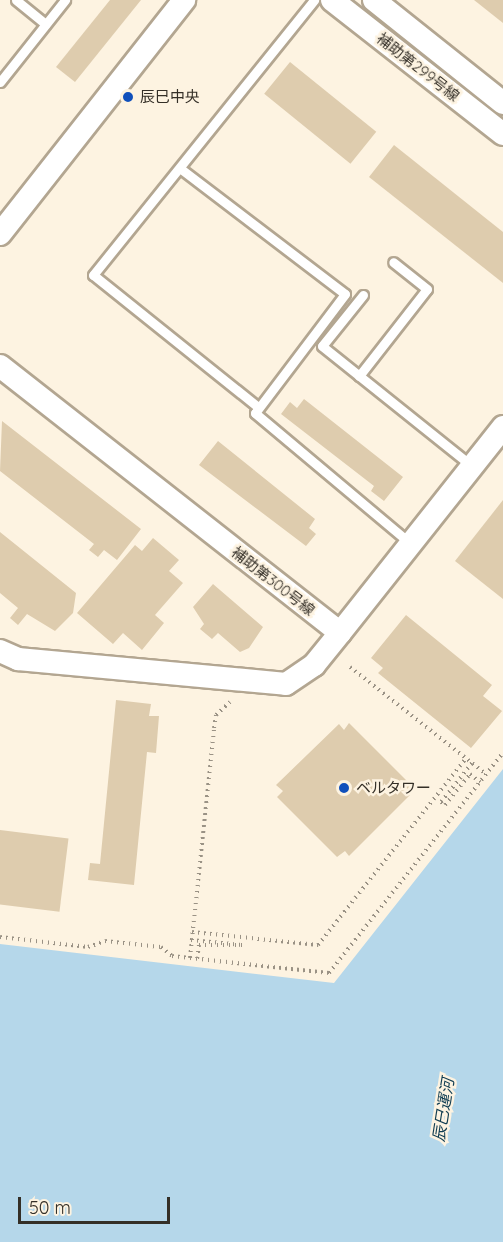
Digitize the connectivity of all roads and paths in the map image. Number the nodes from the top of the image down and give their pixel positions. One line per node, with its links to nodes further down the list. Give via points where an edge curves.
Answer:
1 (16, 0): 7 (lane)
2 (65, 0): 7 (lane)
3 (184, 0): 12 (street)
4 (314, 0): 11 (lane)
5 (332, 0): 10 (street, 補助第299号線)
6 (374, 0): 9 (street, 補助第299号線)
7 (46, 24): 8 (lane)
8 (0, 82)
9 (502, 100)
10 (503, 134)
11 (181, 169): 17 (lane, via 345,294); 17 (lane, via 93,275)
12 (0, 234)
13 (393, 262): 16 (lane, via 427,289)
14 (363, 295): 16 (lane, via 322,346)
15 (0, 366): 21 (street, 補助第300号線)
16 (359, 376): 19 (lane)
17 (258, 407): 20 (lane, via 258,419)
18 (503, 427): 19 (street)
19 (472, 466): 20 (street)
20 (411, 543): 21 (street)
21 (340, 633): 22 (street, via 314,665 286,684 18,658)
22 (0, 651)
23 (350, 667): 26 (path)
24 (230, 702): 30 (path, via 216,714)
25 (503, 753): 28 (path)
26 (466, 758): 27 (path); 30 (path, via 318,945)
27 (472, 763): 28 (path); 29 (path, via 441,802 445,805 470,774)
28 (486, 774): 29 (path)
29 (480, 782): 34 (path, via 329,973)
30 (192, 932): 32 (path)
31 (0, 938): 33 (path, via 88,947 105,941 161,947 172,956)
32 (191, 940): 33 (path); 34 (path, via 242,945 199,945)
33 (190, 958): 34 (path)
34 (197, 959)

